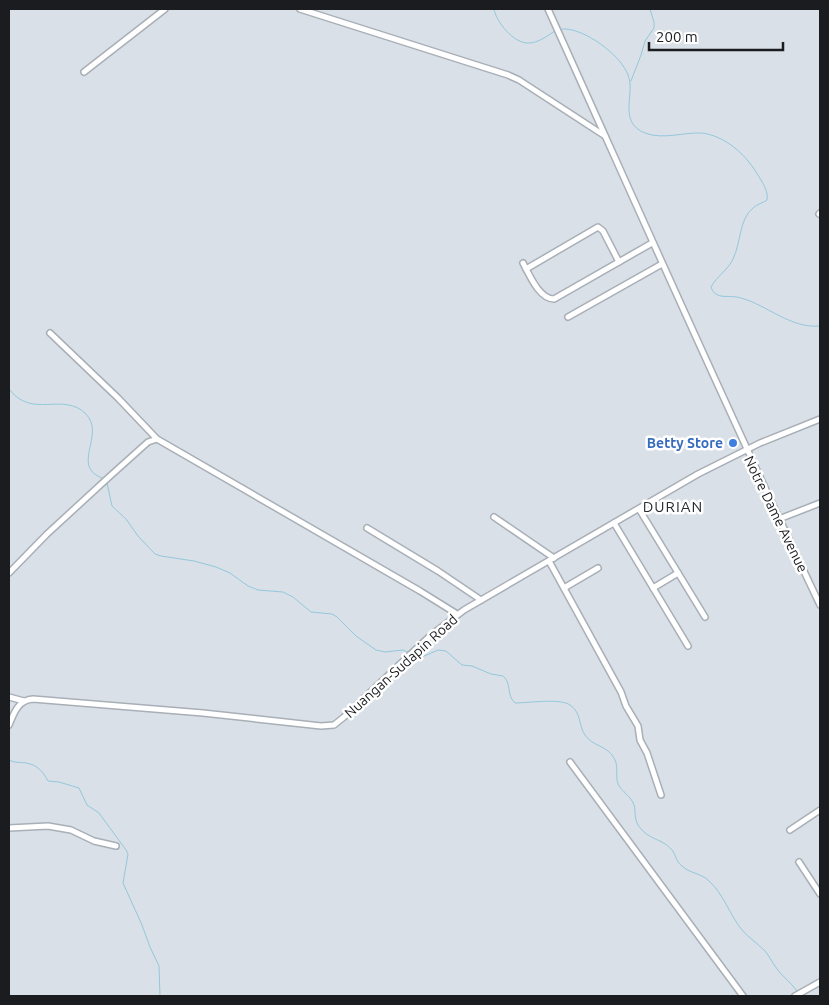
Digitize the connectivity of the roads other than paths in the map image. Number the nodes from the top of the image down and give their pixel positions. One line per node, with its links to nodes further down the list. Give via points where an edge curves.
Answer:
1 (165, 9): 4 (street)
2 (300, 9): 5 (street, via 508,75)
3 (548, 9): 5 (street, Notre Dame Avenue)
4 (84, 72)
5 (605, 136): 6 (street, Notre Dame Avenue)
6 (652, 243): 7 (street); 9 (street, Notre Dame Avenue)
7 (619, 262): 10 (street, via 554,299 546,298); 10 (street, via 598,227)
8 (523, 263): 10 (street)
9 (662, 264): 11 (street); 15 (street, Notre Dame Avenue)
10 (526, 269)
11 (568, 317)
12 (50, 333): 14 (street)
13 (820, 419): 15 (street, Nuangan-Sudapin Road)
14 (157, 439): 25 (street, via 148,442 109,476); 31 (street)
15 (746, 449): 17 (street, Nuangan-Sudapin Road); 19 (street, Notre Dame Avenue)
16 (820, 503): 19 (street)
17 (638, 509): 20 (street, Nuangan-Sudapin Road); 26 (street)
18 (494, 517): 22 (street)
19 (779, 519): 30 (street, Notre Dame Avenue)
20 (614, 523): 22 (street, Nuangan-Sudapin Road); 28 (street)
21 (367, 528): 29 (street)
22 (554, 558): 23 (street, Nuangan-Sudapin Road)
23 (548, 561): 27 (street); 29 (street, Nuangan-Sudapin Road)
24 (598, 568): 27 (street)
25 (9, 573)
26 (678, 573): 28 (street); 32 (street)
27 (564, 588): 38 (street, via 638,726 640,740)
28 (653, 588): 33 (street)
29 (481, 600): 31 (street, Nuangan-Sudapin Road)
30 (820, 605)
31 (457, 614): 35 (street, Nuangan-Sudapin Road, via 344,718 329,726 67,701)
32 (705, 617)
33 (688, 646)
34 (9, 697): 35 (street, Nuangan-Sudapin Road)
35 (24, 701): 36 (street)
36 (9, 725)
37 (570, 762): 46 (street)
38 (661, 795)
39 (820, 810): 41 (street)
40 (9, 828): 42 (street, via 48,826 71,830 94,841)
41 (790, 830)
42 (116, 846)
43 (799, 862): 44 (street)
44 (820, 894)
45 (820, 982): 47 (street)
46 (743, 996)
47 (795, 996)

